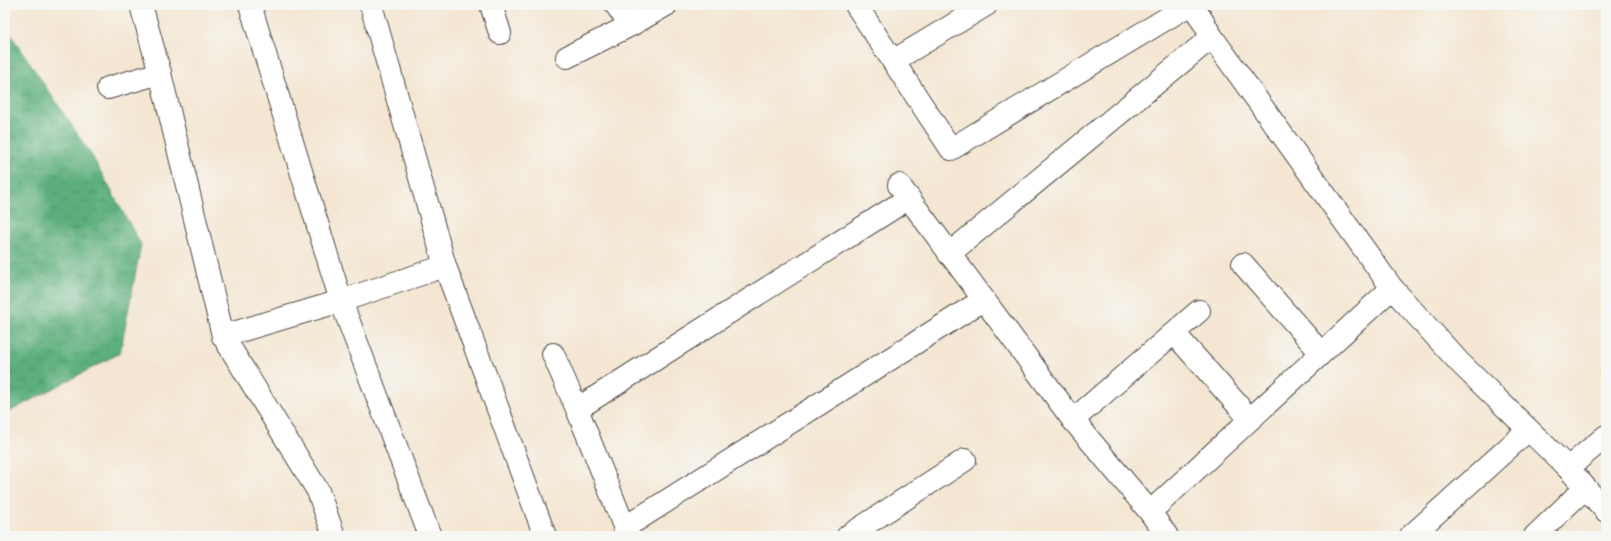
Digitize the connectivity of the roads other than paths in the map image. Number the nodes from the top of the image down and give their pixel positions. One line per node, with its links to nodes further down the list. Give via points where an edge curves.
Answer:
1 (140, 5): 16 (street)
2 (250, 5): 23 (street)
3 (372, 5): 20 (street)
4 (616, 5): 11 (street)
5 (666, 5): 11 (street)
6 (856, 5): 15 (street)
7 (986, 5): 15 (street)
8 (1189, 5): 15 (street, via 951,149)
9 (1193, 5): 13 (street)
10 (493, 6): 12 (street)
11 (631, 24): 14 (street)
12 (500, 33)
13 (1212, 37): 18 (street); 21 (street)
14 (567, 57)
15 (893, 61)
16 (160, 73): 17 (street); 26 (street)
17 (108, 88)
18 (949, 254): 22 (street); 29 (street, via 904,192)
19 (1243, 264): 28 (street)
20 (445, 266): 23 (street); 43 (street)
21 (1392, 288): 28 (street); 32 (street, via 1459,362)
22 (983, 300): 30 (street); 39 (street)
23 (341, 301): 26 (street); 42 (street)
24 (1199, 311): 25 (street)
25 (1174, 332): 30 (street); 31 (street)
26 (224, 336): 41 (street, via 318,491)
27 (552, 354): 29 (street)
28 (1321, 354): 31 (street)
29 (577, 409): 39 (street)
30 (1072, 420): 38 (street)
31 (1250, 420): 38 (street)
32 (1528, 430): 35 (street); 45 (street)
33 (1606, 436): 35 (street)
34 (966, 460): 44 (street)
35 (1568, 468): 36 (street)
36 (1585, 488): 37 (street); 46 (street)
37 (1606, 511)
38 (1150, 512): 40 (street)
39 (626, 532)
40 (1163, 535)
41 (334, 536)
42 (430, 536)
43 (545, 536)
44 (848, 536)
45 (1411, 536)
46 (1535, 536)

